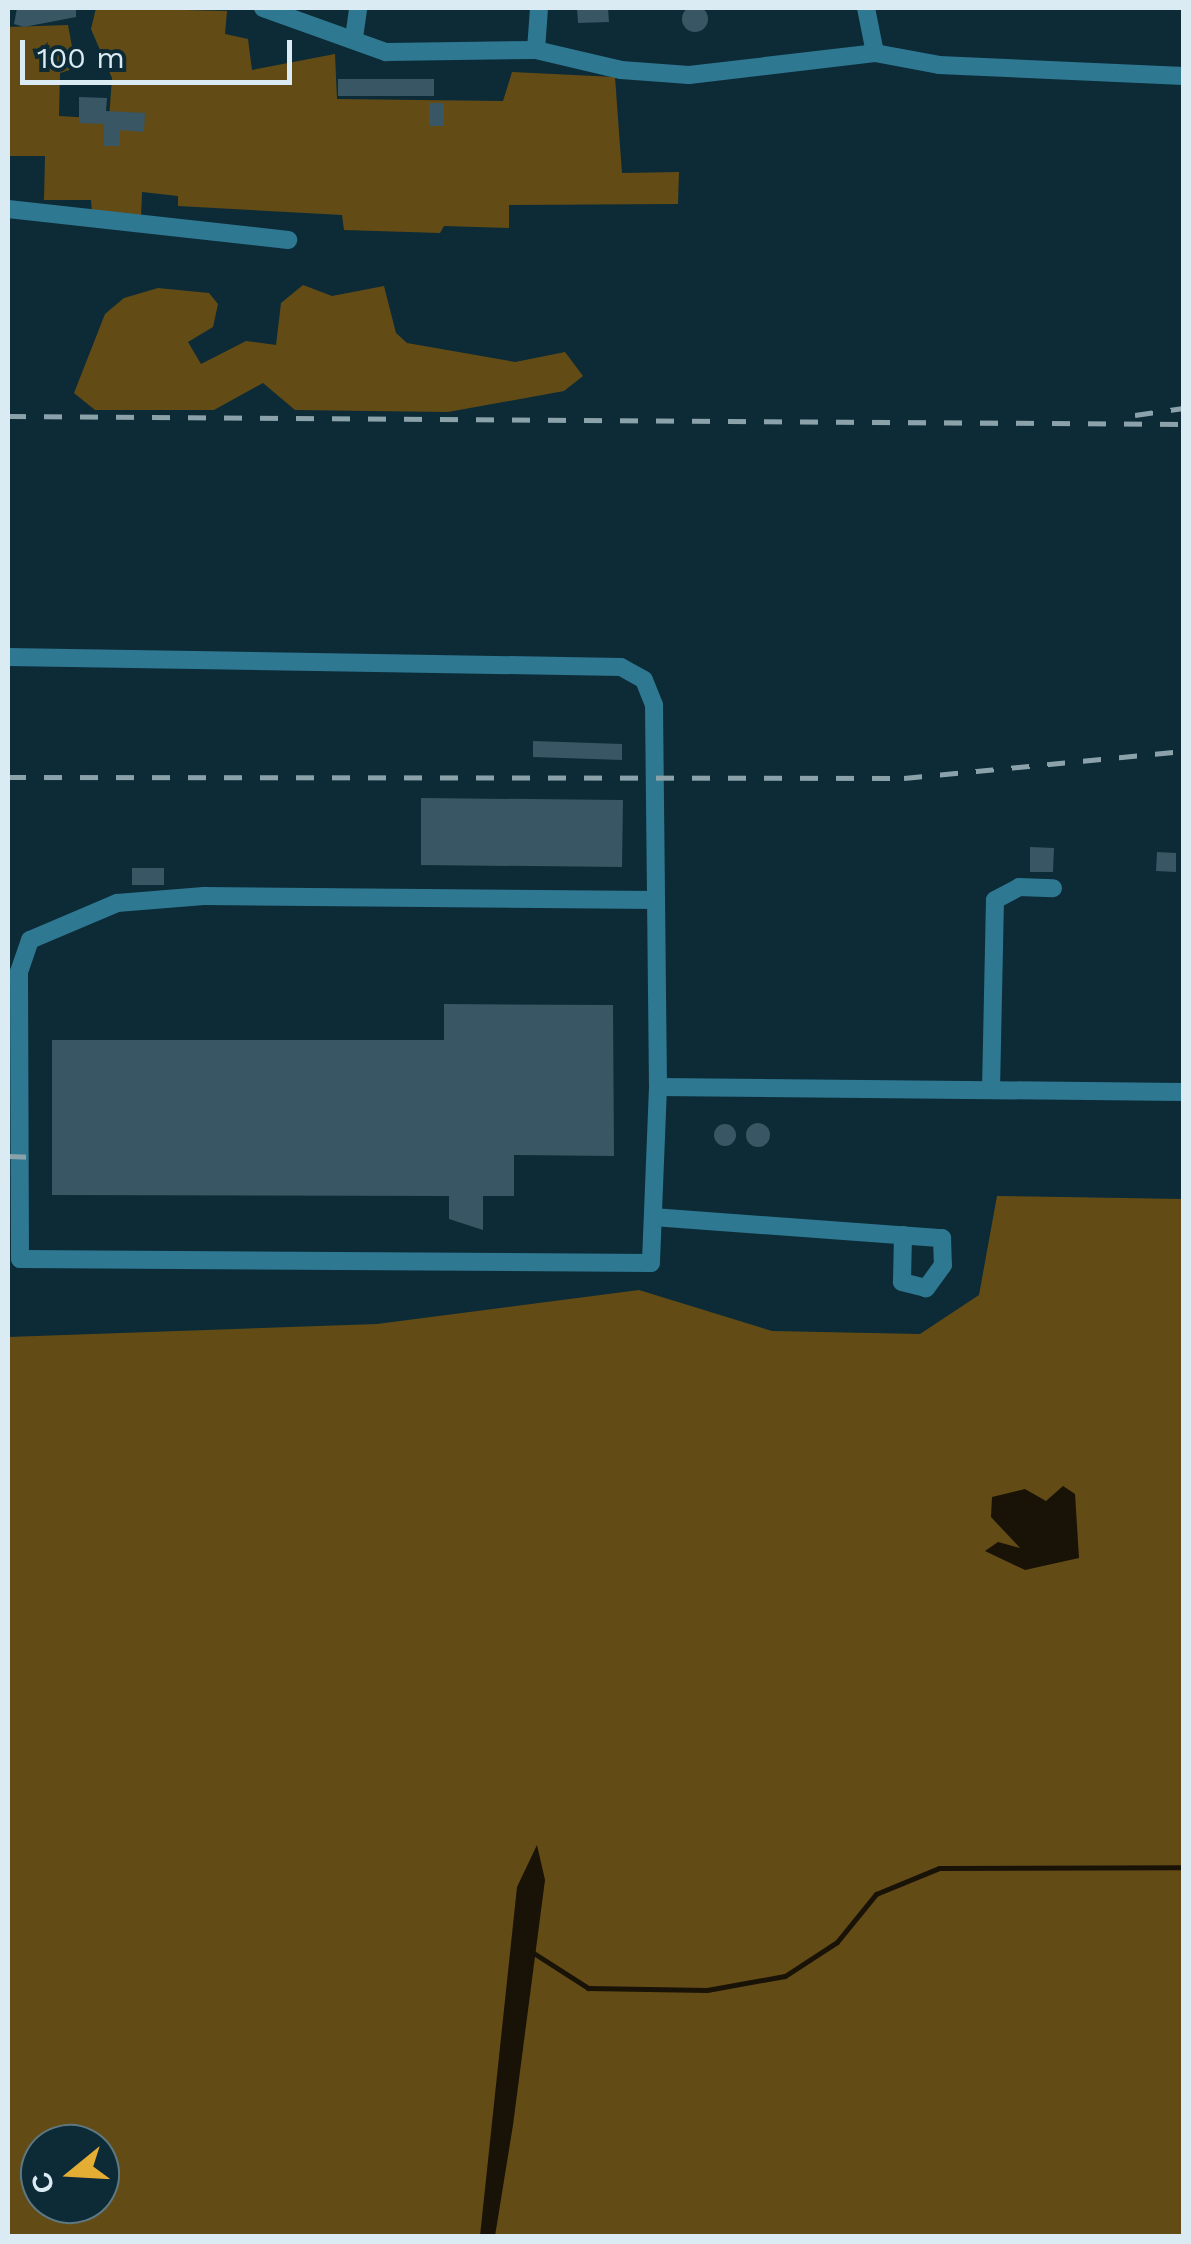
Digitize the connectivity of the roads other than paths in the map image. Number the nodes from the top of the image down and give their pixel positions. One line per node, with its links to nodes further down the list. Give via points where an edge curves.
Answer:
1 (263, 8): 5 (street)
2 (358, 8): 5 (street)
3 (539, 8): 6 (street)
4 (866, 8): 7 (street)
5 (354, 38): 6 (street, via 386,52)
6 (536, 50): 7 (street, via 689,75)
7 (875, 53): 8 (street, via 939,65)
8 (1184, 76)
9 (8, 210): 10 (street)
10 (288, 240)
11 (8, 657): 13 (street, via 634,672 654,705)
12 (1052, 888): 16 (street, via 1019,886 995,900)
13 (656, 900): 14 (street, via 116,903 30,940); 15 (street)
14 (13, 972): 18 (street, via 20,1258 652,1263)
15 (658, 1086): 16 (street); 18 (street)
16 (990, 1090): 17 (street)
17 (1184, 1092)
18 (653, 1217): 19 (street)
19 (904, 1235)

